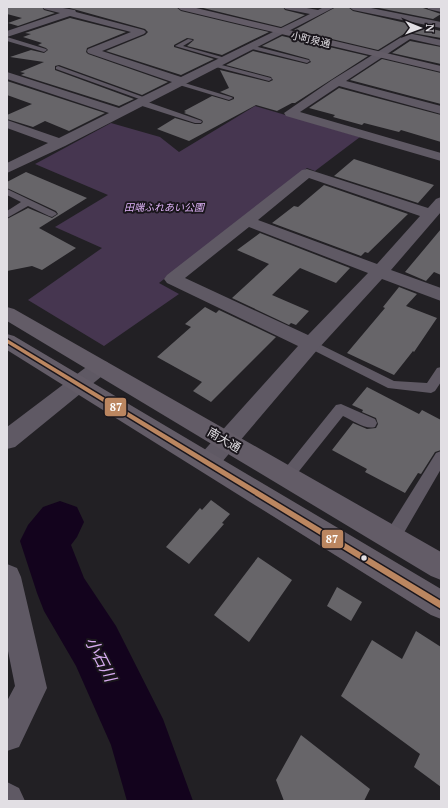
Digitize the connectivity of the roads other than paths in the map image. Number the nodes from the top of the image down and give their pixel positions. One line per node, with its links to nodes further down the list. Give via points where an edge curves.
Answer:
1 (47, 7): 9 (street)
2 (87, 7): 9 (street)
3 (181, 7): 12 (street, 小町泉通)
4 (288, 7): 10 (street)
5 (331, 7): 10 (street)
6 (353, 7): 11 (street)
7 (431, 7): 8 (street)
8 (441, 9)
9 (70, 13): 13 (street); 27 (street, via 141,32 92,51)
10 (318, 13): 12 (street)
11 (441, 25)
12 (280, 32): 17 (street); 19 (street, 小町泉通)
13 (7, 34)
14 (7, 39): 18 (lane)
15 (190, 40): 20 (lane, via 178,46)
16 (441, 43): 19 (street, via 408,36)
17 (250, 47): 20 (street); 21 (lane)
18 (44, 50)
19 (379, 54): 24 (street, 小町泉通); 28 (street)
20 (226, 59): 22 (street)
21 (307, 61)
22 (214, 65): 26 (lane); 27 (street)
23 (58, 68): 30 (lane)
24 (441, 69)
25 (7, 75): 32 (street)
26 (268, 79)
27 (180, 82): 29 (lane); 30 (street)
28 (336, 82): 31 (street); 36 (street, via 290,113)
29 (229, 98)
30 (142, 101): 32 (street); 33 (lane)
31 (441, 110)
32 (118, 112): 35 (street)
33 (198, 121)
34 (7, 124): 35 (street)
35 (60, 143): 37 (street)
36 (441, 156)
37 (7, 169)
38 (7, 192): 39 (lane)
39 (28, 202): 40 (lane); 42 (lane)
40 (52, 214)
41 (435, 214): 43 (street, via 307,173); 44 (street)
42 (7, 215)
43 (247, 221): 44 (street); 48 (street, via 173,279)
44 (380, 271): 45 (street); 48 (street)
45 (441, 295)
46 (7, 313): 49 (street, 南大通)
47 (7, 341): 51 (street)
48 (311, 344): 50 (lane, via 392,385 431,388); 54 (street)
49 (100, 367): 51 (street); 54 (street, 南大通)
50 (441, 371)
51 (78, 385): 53 (street); 56 (street)
52 (370, 423): 57 (lane, via 341,409)
53 (7, 440)
54 (227, 441): 56 (street); 57 (street, 南大通)
55 (441, 456): 58 (lane)
56 (208, 462): 61 (street)
57 (287, 476): 58 (street, 南大通)
58 (392, 538): 59 (street, 南大通)
59 (441, 566)
60 (7, 577): 62 (street, via 31,688)
61 (441, 605)
62 (7, 735)

